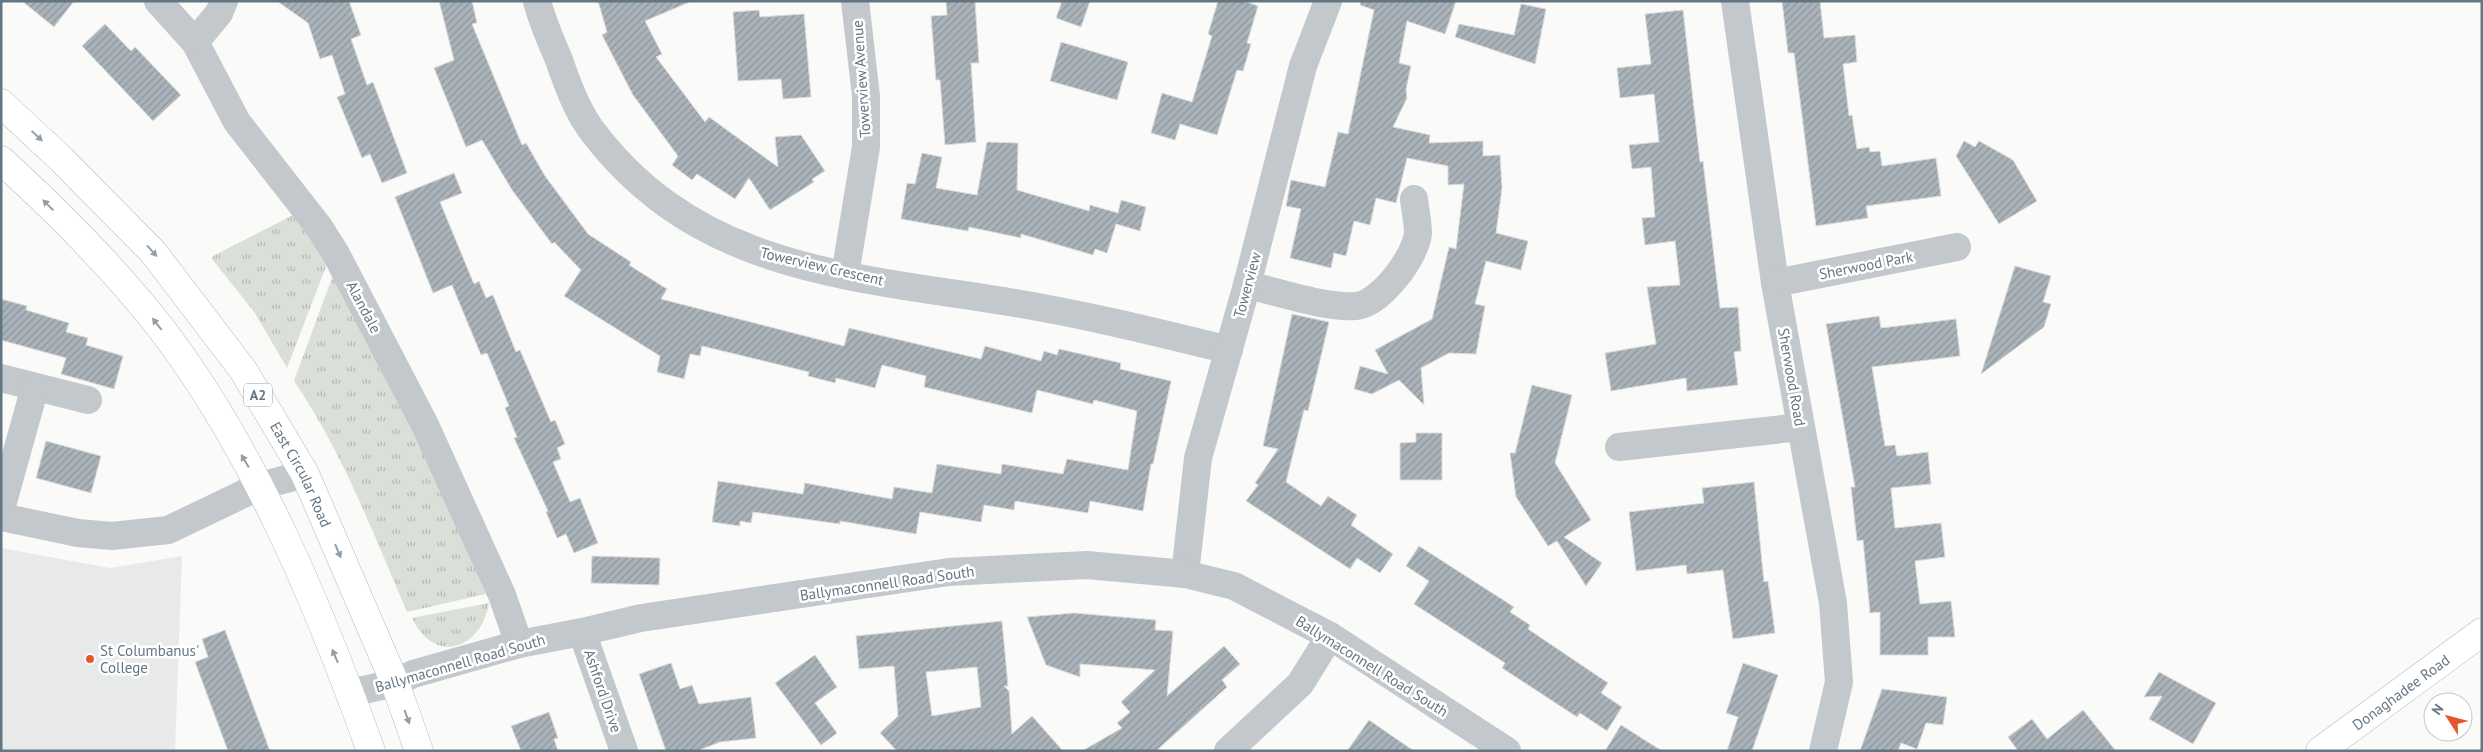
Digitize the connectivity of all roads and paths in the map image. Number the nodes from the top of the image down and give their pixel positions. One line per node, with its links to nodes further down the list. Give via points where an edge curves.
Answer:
1 (158, 1): 7 (street, Alandale)
2 (224, 1): 7 (street, via 219,13)
3 (537, 1): 12 (street, Towerview Crescent, via 571,93 589,127 633,178 682,216 732,243 781,260)
4 (855, 1): 12 (street, Towerview Avenue, via 866,96 866,148)
5 (1328, 1): 14 (street, Towerview, via 1303,66)
6 (1735, 1): 13 (street, Sherwood Road)
7 (195, 42): 29 (street, Alandale, via 237,122 319,227 336,254 425,425 502,594)
8 (1, 103): 21 (main road, East Circular Road / A2, one-way to 21, via 153,252 243,370)
9 (1, 160): 22 (main road, one-way to 9, via 199,384 122,280)
10 (1414, 199): 14 (street, via 1418,234 1408,262 1386,289 1358,306 1331,304)
11 (1957, 247): 13 (street, Sherwood Park)
12 (845, 275): 15 (street, Towerview Crescent, via 1032,305)
13 (1775, 283): 19 (street, Sherwood Road)
14 (1247, 285): 15 (street, Towerview)
15 (1229, 350): 25 (street, Towerview, via 1198,458)
16 (1, 378): 17 (street)
17 (35, 387): 18 (street); 23 (street)
18 (88, 400)
19 (1801, 427): 20 (street); 37 (street, Sherwood Road, via 1833,603 1839,682)
20 (1619, 447)
21 (305, 474): 22 (street); 30 (main road, East Circular Road / A2, one-way to 30)
22 (260, 486): 24 (street, via 168,530 112,536 78,533); 31 (main road, one-way to 22)
23 (1, 509)
24 (1, 517)
25 (1185, 574): 26 (street, Ballymaconnell Road South, via 1087,565 949,572 641,618); 28 (street, Ballymaconnell Road South, via 1234,586)
26 (582, 632): 29 (street, Ballymaconnell Road South); 34 (street, Ashford Drive)
27 (2482, 632): 38 (main road, Donaghadee Road)
28 (1330, 636): 35 (street, via 1300,684); 36 (street, Ballymaconnell Road South)
29 (519, 644): 30 (street, Ballymaconnell Road South, via 413,674)
30 (395, 684): 31 (street, Ballymaconnell Road South); 33 (main road, East Circular Road / A2, one-way to 33)
31 (350, 693): 32 (main road)
32 (371, 751)
33 (419, 751)
34 (624, 751)
35 (1228, 751)
36 (1507, 751)
37 (1823, 751)
38 (2320, 751)

